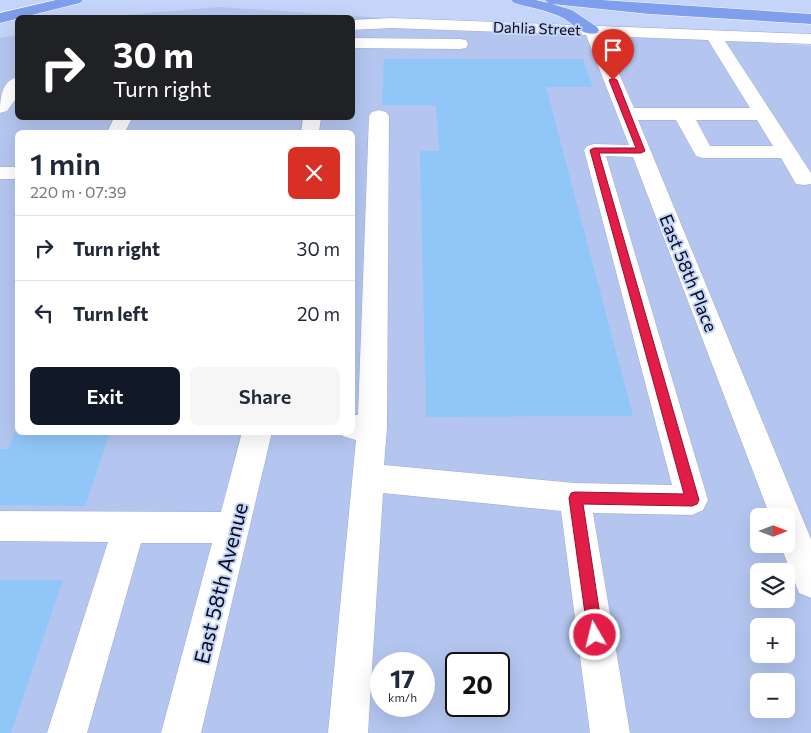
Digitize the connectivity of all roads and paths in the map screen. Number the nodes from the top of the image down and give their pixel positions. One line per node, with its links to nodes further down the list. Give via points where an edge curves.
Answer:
1 (75, 0): 4 (highway)
2 (519, 0): 8 (highway, via 566,13)
3 (553, 0): 5 (highway)
4 (0, 18)
5 (811, 19)
6 (355, 25): 8 (street, Dahlia Street, via 391,23)
7 (713, 35): 8 (street, Dahlia Street); 9 (street, Dahlia Street); 17 (street)
8 (595, 38): 12 (street); 15 (street, East 58th Place)
9 (809, 41)
10 (355, 43): 11 (street)
11 (481, 44)
12 (540, 45)
13 (15, 86): 14 (street)
14 (0, 107)
15 (627, 114): 16 (street); 19 (street, East 58th Place)
16 (683, 114): 17 (street); 20 (street, via 702,152)
17 (763, 114): 20 (street)
18 (379, 116): 24 (street)
19 (641, 151): 27 (street, via 594,150 692,500); 28 (street, East 58th Place)
20 (787, 152): 23 (street)
21 (0, 173): 22 (street)
22 (15, 173)
23 (804, 179)
24 (362, 428): 26 (street)
25 (256, 435): 31 (street, East 58th Avenue)
26 (369, 478): 27 (street); 36 (street)
27 (575, 498): 37 (street)
28 (782, 508)
29 (0, 526): 30 (street)
30 (129, 527): 31 (street); 34 (street)
31 (234, 528): 35 (street, East 58th Avenue)
32 (795, 540): 33 (street, East 58th Place)
33 (811, 581)
34 (67, 733)
35 (181, 733)
36 (348, 733)
37 (610, 733)

